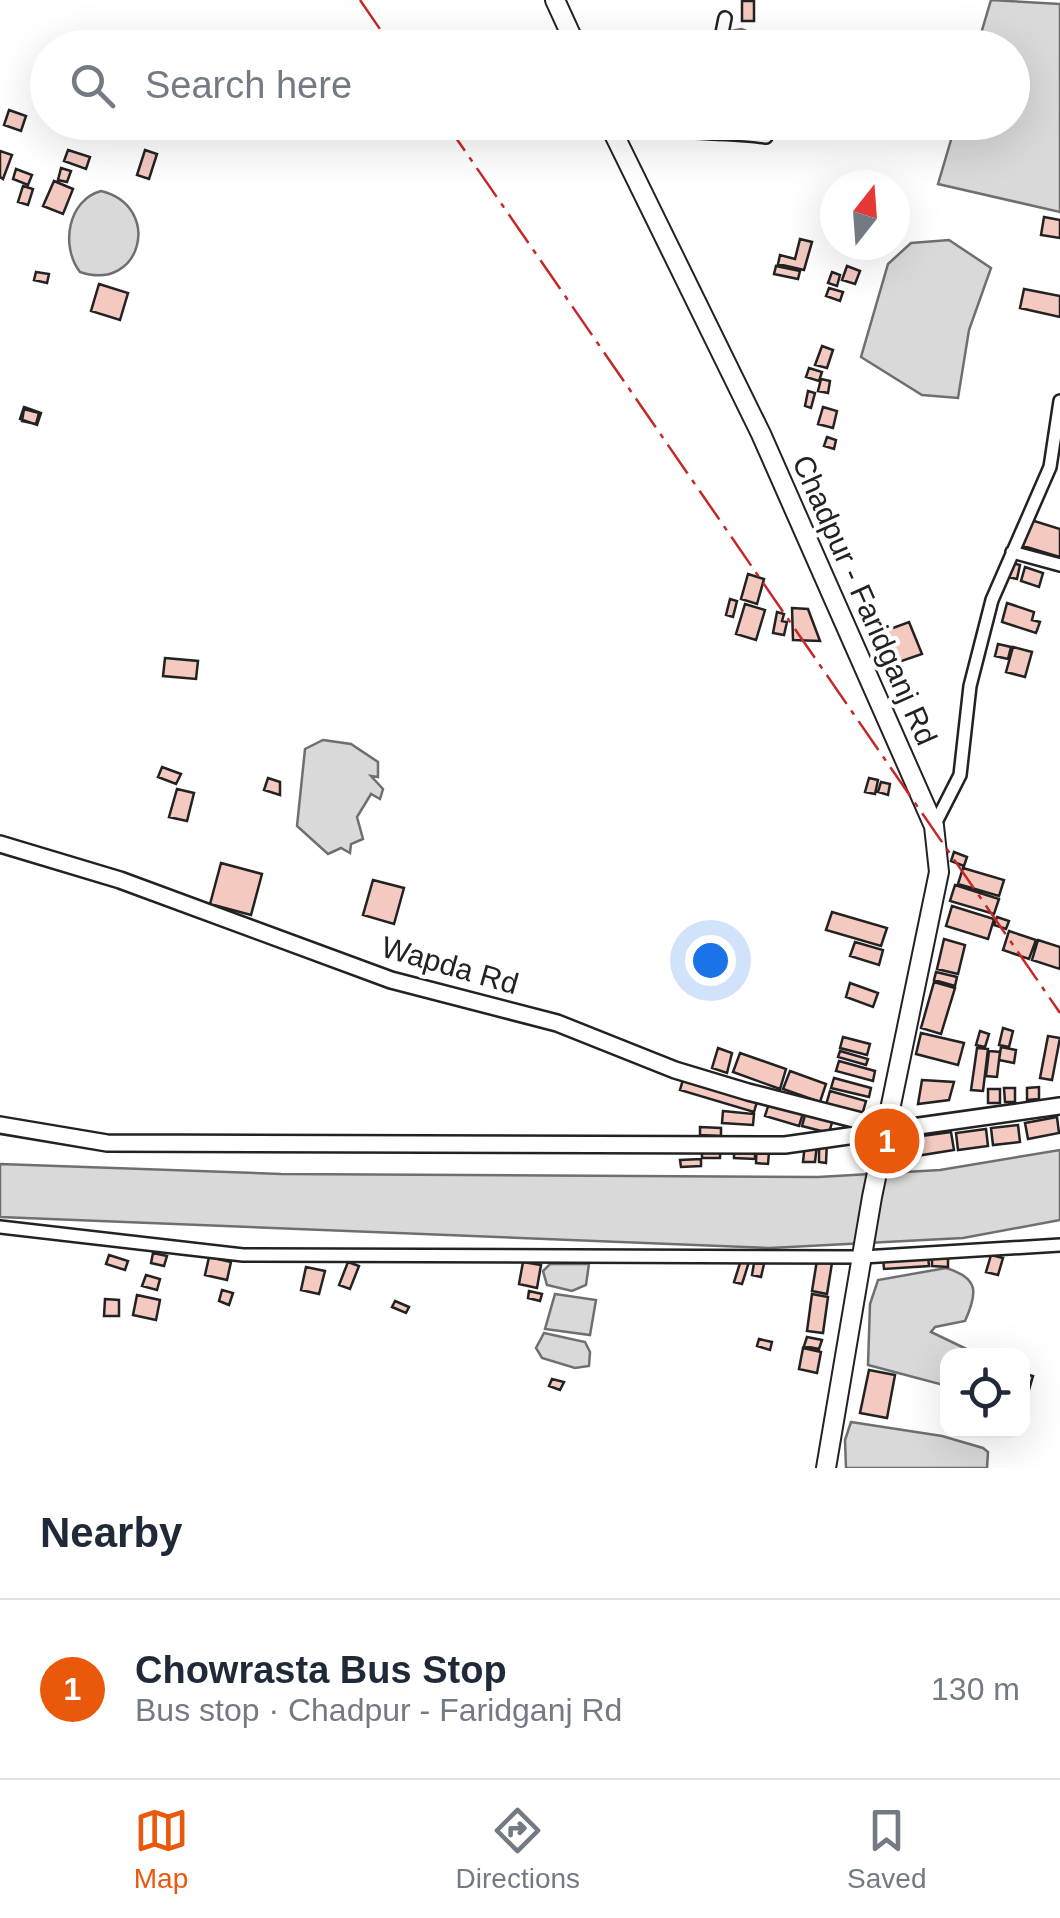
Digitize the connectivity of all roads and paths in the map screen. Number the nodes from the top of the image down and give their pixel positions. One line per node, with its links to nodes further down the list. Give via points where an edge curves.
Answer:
1 (555, 0): 3 (main road)
2 (725, 18): 4 (street)
3 (568, 30)
4 (723, 30)
5 (617, 140): 9 (main road, Chadpur - Faridganj Rd, via 761,434)
6 (1060, 401): 7 (street, via 1050,468)
7 (1012, 552): 8 (street); 9 (street, via 970,686 960,775)
8 (1060, 565)
9 (934, 826): 13 (main road, Chadpur - Faridganj Rd, via 939,872)
10 (0, 844): 13 (main road, Wapda Rd, via 120,880 391,980 557,1023 675,1070)
11 (1060, 1106): 13 (main road)
12 (0, 1125): 13 (main road, via 107,1144 785,1145)
13 (888, 1128): 16 (main road, Chadpur - Faridganj Rd)
14 (0, 1227): 16 (street, via 243,1255)
15 (1060, 1245): 16 (street)
16 (863, 1257): 17 (main road, Chadpur - Faridganj Rd)
17 (826, 1468)

